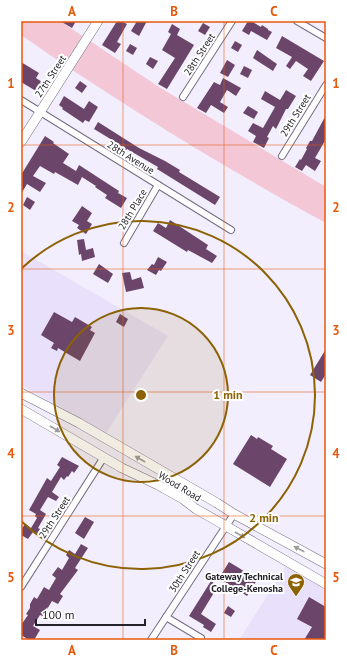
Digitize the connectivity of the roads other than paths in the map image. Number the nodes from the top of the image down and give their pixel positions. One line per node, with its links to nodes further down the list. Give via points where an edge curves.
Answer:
1 (98, 21): 8 (street, 27th Street)
2 (232, 21): 6 (street, 28th Street)
3 (297, 21): 4 (street)
4 (326, 38)
5 (326, 85): 10 (street, 29th Street)
6 (183, 97)
7 (21, 100): 8 (street, 28th Avenue)
8 (40, 112): 9 (street, 27th Street); 11 (street, 28th Avenue)
9 (21, 142)
10 (282, 156)
11 (158, 186): 12 (street, 28th Avenue); 13 (street, 28th Place)
12 (231, 230)
13 (124, 243)
14 (21, 393): 17 (street, Wood Road, one-way to 14, via 78,423)
15 (21, 409): 16 (street, Wood Road, one-way to 16)
16 (104, 457): 18 (street, Wood Road); 21 (street, 29th Street)
17 (234, 514): 18 (street, 30th Street); 19 (street, Wood Road, one-way to 17)
18 (226, 526): 20 (street, Wood Road, one-way to 20); 22 (street, 30th Street)
19 (326, 564)
20 (326, 584)
21 (21, 587)
22 (166, 617): 23 (street); 24 (street, 30th Street)
23 (201, 638)
24 (151, 640)

